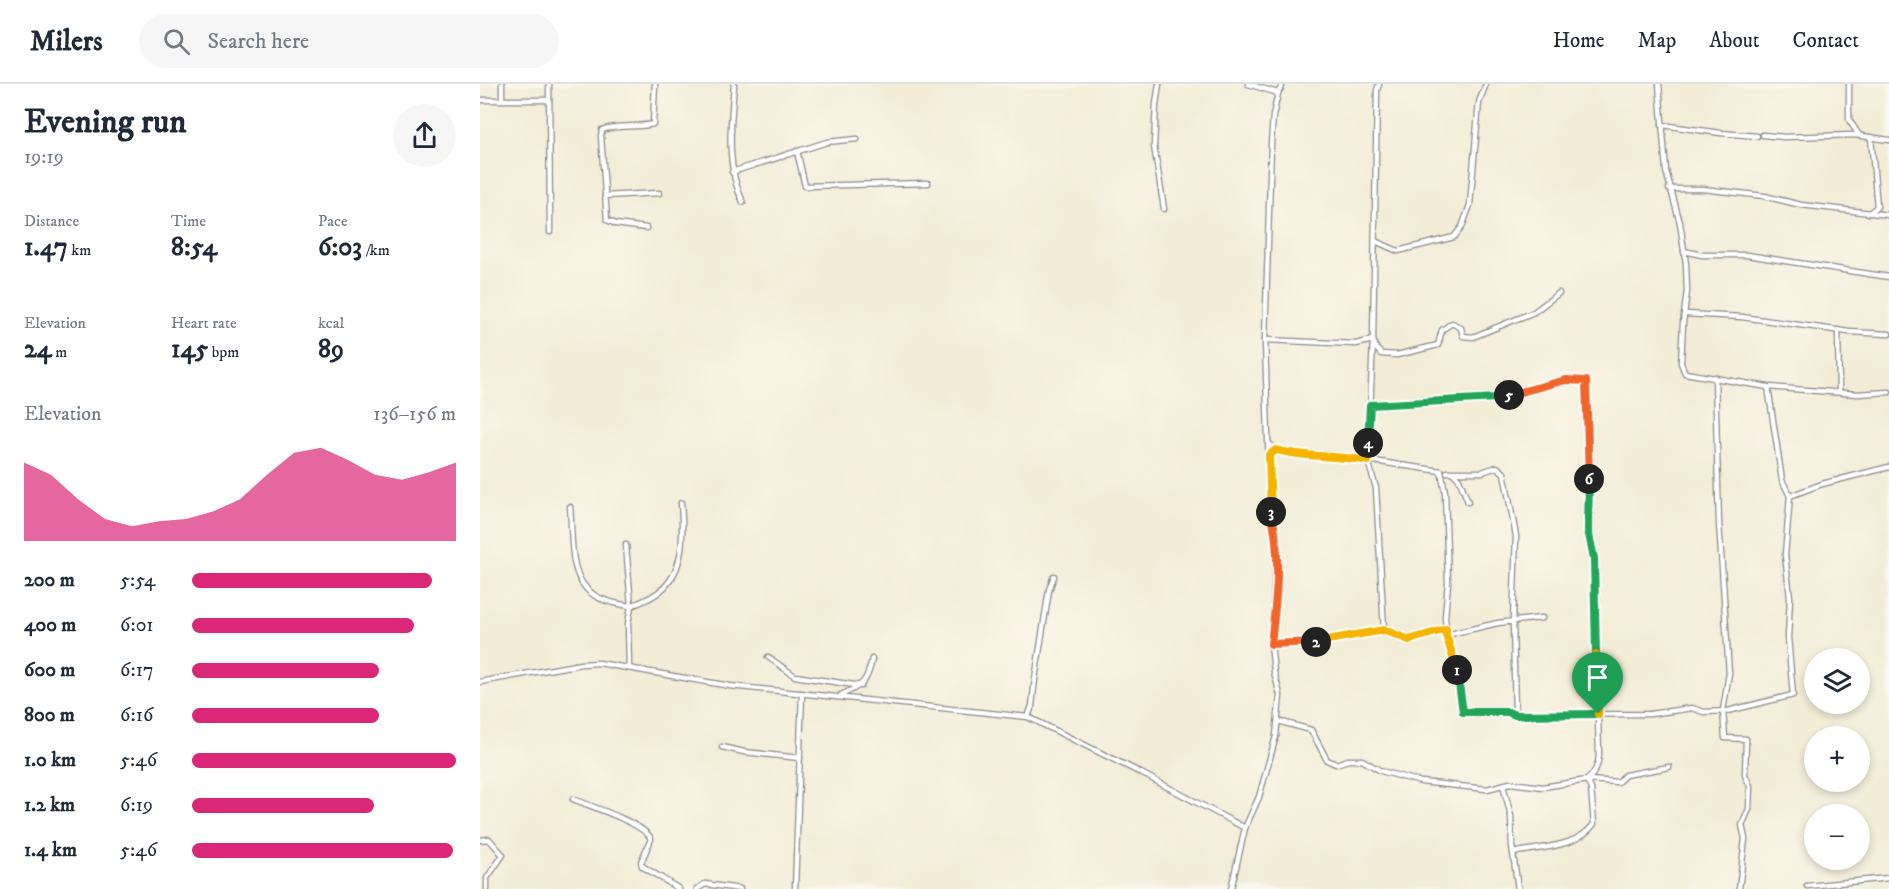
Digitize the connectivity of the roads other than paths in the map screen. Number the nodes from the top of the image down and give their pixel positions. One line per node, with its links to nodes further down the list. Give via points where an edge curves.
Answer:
1 (502, 84): 14 (street)
2 (549, 84): 15 (street)
3 (655, 84): 26 (street, via 653,124 602,130)
4 (734, 84): 22 (street)
5 (1159, 84): 28 (street, via 1154,146)
6 (1248, 84): 12 (street)
7 (1283, 84): 12 (street)
8 (1379, 84): 33 (street)
9 (1486, 84): 33 (street, via 1479,102 1470,205 1462,227 1454,237 1398,251)
10 (1659, 84): 16 (street)
11 (1849, 84): 17 (street, via 1850,120)
12 (1278, 93): 41 (street, via 1271,144)
13 (480, 100): 14 (street)
14 (502, 100): 15 (street)
15 (549, 100): 32 (street)
16 (1662, 125): 17 (street, via 1784,137); 24 (street)
17 (1859, 135): 18 (street)
18 (1870, 137): 20 (street); 29 (street, via 1877,207)
19 (857, 138): 21 (street)
20 (1889, 140)
21 (797, 151): 22 (street); 23 (street, via 804,185 808,187)
22 (732, 172): 27 (street)
23 (928, 183)
24 (1670, 189): 29 (street, via 1764,196 1794,204); 34 (street)
25 (659, 193): 26 (street)
26 (605, 196): 31 (street, via 607,220)
27 (743, 202)
28 (1164, 209)
29 (1869, 213): 30 (street)
30 (1889, 215)
31 (645, 228)
32 (550, 232)
33 (1375, 241): 40 (street)
34 (1684, 251): 35 (street, via 1747,255); 37 (street)
35 (1889, 277)
36 (1559, 292): 40 (street, via 1534,312 1473,337 1463,336 1461,328 1452,323 1442,330 1438,345 1394,355 1381,354)
37 (1685, 314): 38 (street, via 1742,316); 42 (street, via 1683,368 1688,375)
38 (1838, 330): 39 (street); 44 (street)
39 (1889, 334)
40 (1373, 339): 41 (street, via 1356,344); 46 (street)
41 (1265, 340): 47 (street)
42 (1715, 377): 43 (street); 72 (street, via 1729,673)
43 (1768, 387): 44 (street); 53 (street, via 1782,480)
44 (1839, 392): 45 (street)
45 (1889, 392)
46 (1370, 405): 50 (street); 73 (street, via 1497,398 1566,380 1586,381 1588,530 1594,558)
47 (1268, 443): 48 (street); 49 (street)
48 (1276, 450): 49 (street); 50 (street)
49 (1269, 455): 64 (street, via 1276,554)
50 (1368, 461): 52 (street); 62 (street, via 1376,488)
51 (1889, 467): 53 (street)
52 (1444, 471): 54 (street, via 1456,475); 61 (street, via 1482,472 1497,467 1504,473 1516,536); 63 (street)
53 (1790, 496): 72 (street, via 1785,555 1793,695)
54 (1468, 502)
55 (681, 503): 59 (street, via 682,549 676,567 662,590)
56 (570, 507): 59 (street, via 573,555 584,585 594,595)
57 (626, 544): 59 (street)
58 (1054, 576): 75 (street)
59 (631, 606): 67 (street)
60 (1542, 618): 61 (street)
61 (1513, 621): 63 (street); 74 (street)
62 (1384, 630): 63 (street, via 1409,640); 64 (street, via 1325,642)
63 (1446, 632): 74 (street, via 1463,712)
64 (1271, 644): 76 (street, via 1280,695)
65 (768, 657): 69 (street, via 795,676)
66 (872, 659): 69 (street)
67 (629, 668): 68 (street, via 581,664); 70 (street)
68 (480, 682)
69 (861, 686): 71 (street)
70 (802, 693): 71 (street); 78 (street)
71 (839, 696): 75 (street)
72 (1723, 711): 73 (street, via 1692,708 1650,714); 95 (street, via 1725,738 1746,740 1744,775 1750,786 1749,808 1742,825 1745,839)
73 (1598, 714): 74 (street); 80 (street, via 1598,766)
74 (1515, 715)
75 (1028, 717): 83 (street)
76 (1278, 721): 81 (street, via 1311,730 1327,760 1336,764 1362,760 1381,771 1421,782 1488,789); 83 (street, via 1259,797)
77 (722, 747): 78 (street)
78 (800, 758): 92 (street)
79 (1669, 766): 80 (street, via 1625,775 1618,782)
80 (1587, 780): 81 (street, via 1543,788); 85 (street, via 1594,824 1589,831 1569,842)
81 (1503, 785): 85 (street, via 1511,816)
82 (573, 799): 89 (street, via 649,835 642,866)
83 (1245, 828): 93 (street)
84 (480, 840): 88 (street, via 489,839 503,855 487,878)
85 (1513, 853): 94 (street)
86 (1889, 878): 87 (street)
87 (1806, 886)
88 (487, 889)
89 (679, 889)
90 (697, 889): 91 (street, via 705,884)
91 (740, 889)
92 (795, 889)
93 (1231, 889)
94 (1518, 889)
95 (1739, 889)

